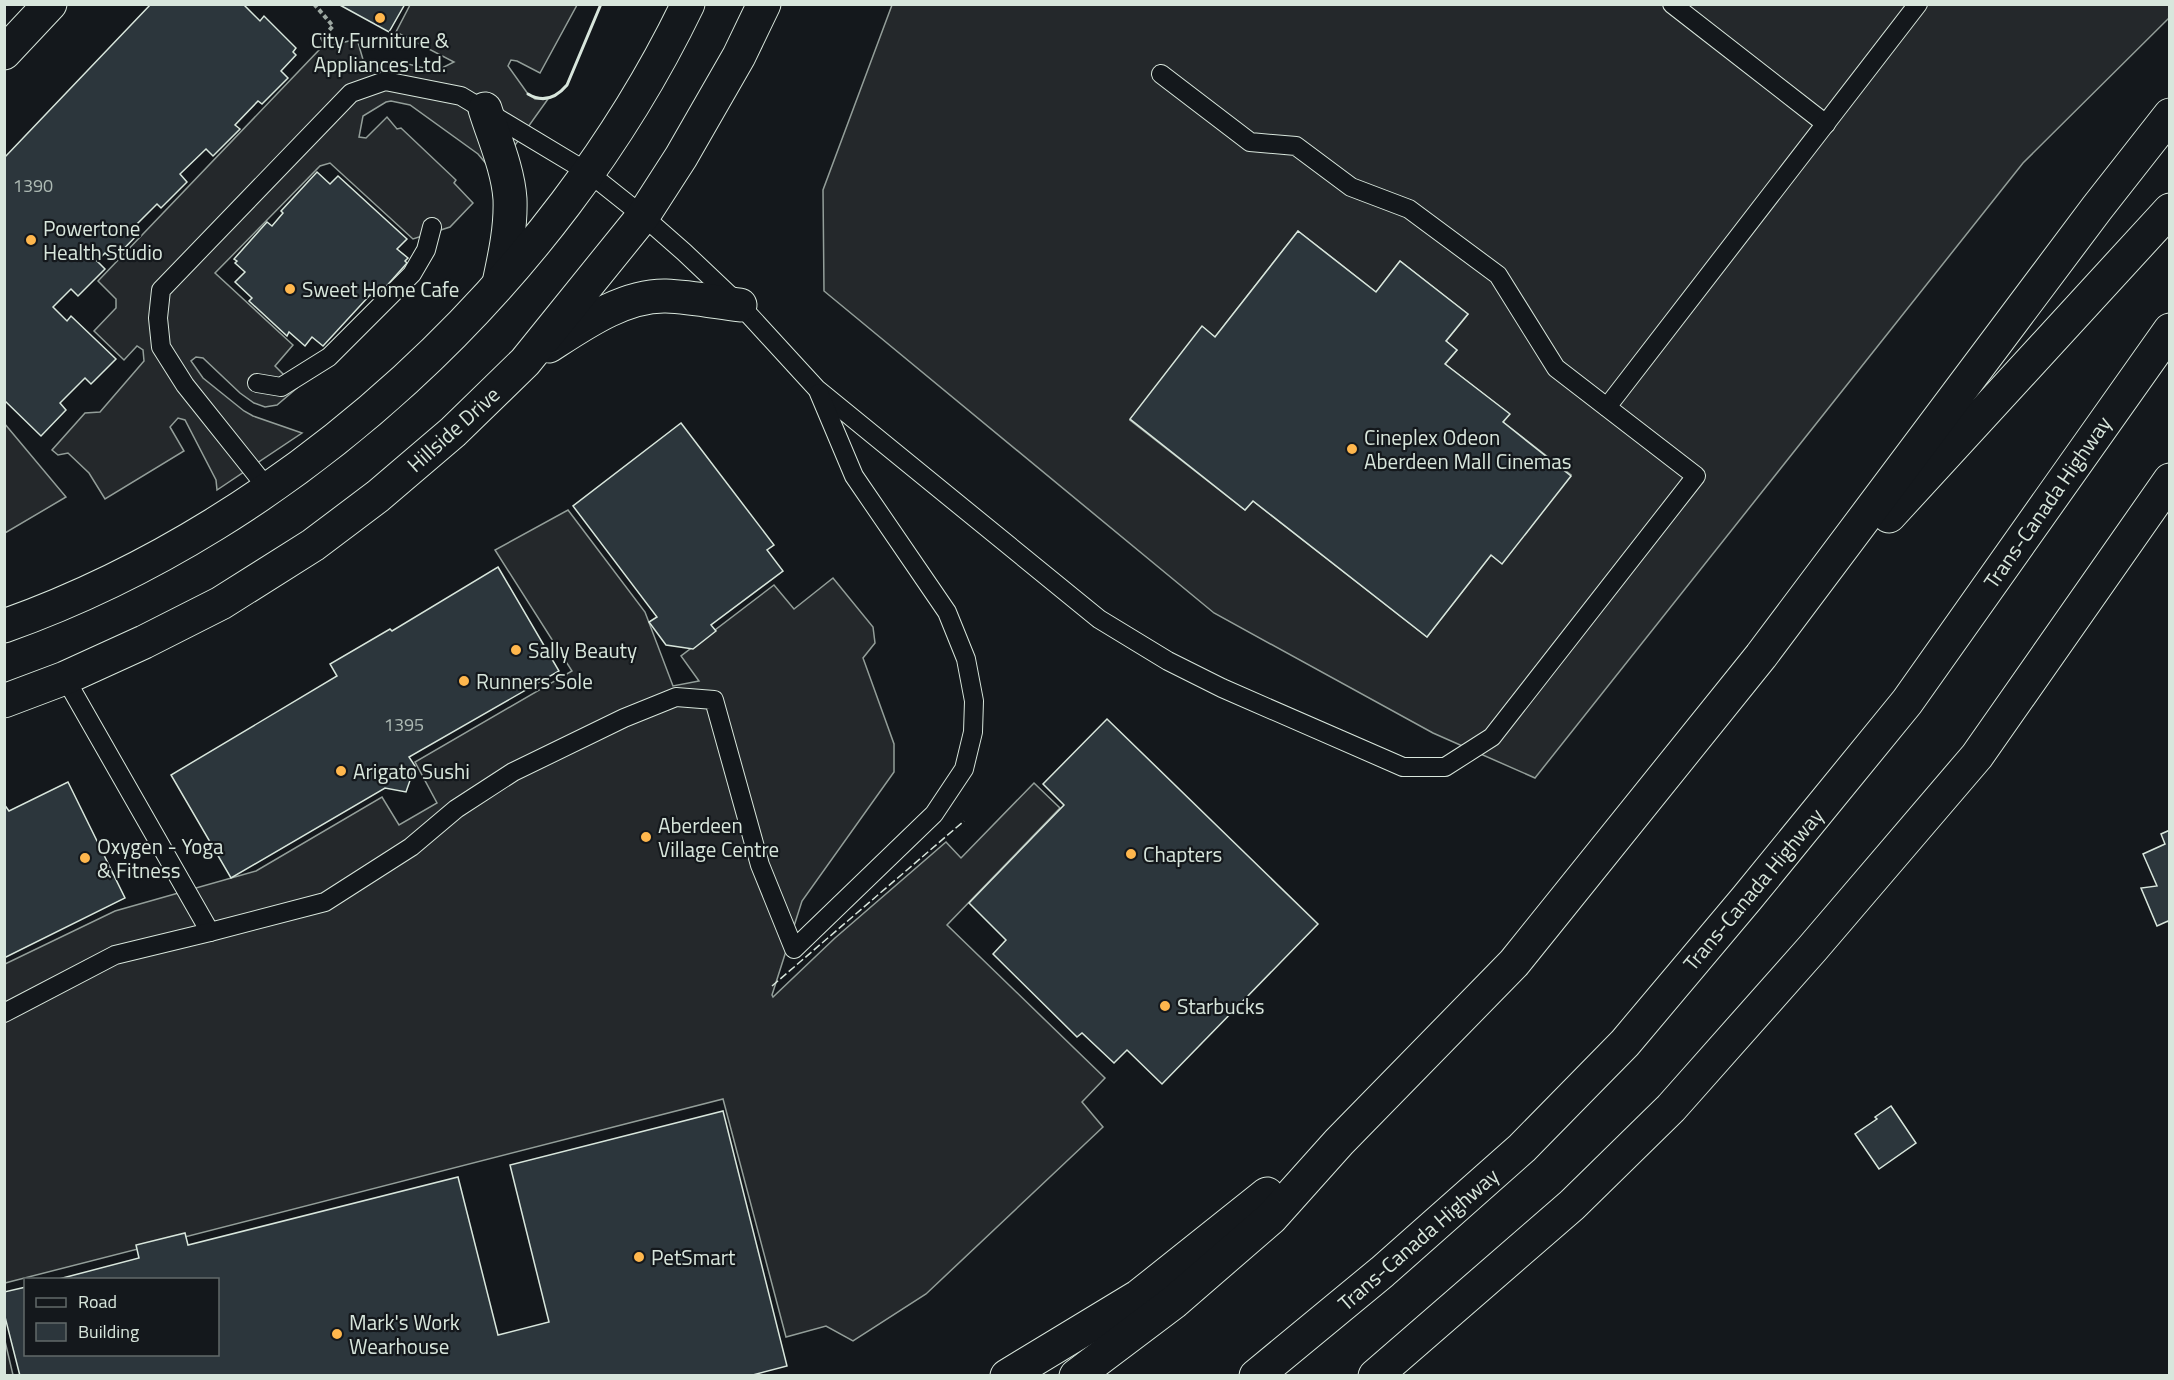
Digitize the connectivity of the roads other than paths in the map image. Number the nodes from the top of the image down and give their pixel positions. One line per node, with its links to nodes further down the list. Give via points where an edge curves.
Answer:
1 (50, 4): 6 (main road)
2 (688, 4): 11 (main road)
3 (764, 4): 13 (main road, Hillside Drive, via 733,66)
4 (1672, 4): 10 (lane)
5 (1918, 4): 10 (lane)
6 (4, 53)
7 (1161, 75): 21 (lane, via 1250,142 1296,146 1351,187 1409,209 1498,275 1556,368)
8 (485, 109): 11 (lane); 15 (main road, via 510,199 508,240); 23 (lane, via 461,96 385,81 351,93 161,290 161,347 185,385)
9 (2169, 116): 25 (main road)
10 (1826, 124): 21 (lane)
11 (589, 173): 13 (lane); 15 (main road)
12 (2169, 210): 25 (main road)
13 (643, 216): 16 (lane); 18 (main road, Hillside Drive)
14 (432, 226): 19 (lane, via 426,250 412,274 329,357 281,387)
15 (498, 287): 23 (main road, via 400,386)
16 (740, 305): 18 (main road, via 665,296 640,299 600,315); 20 (lane)
17 (2169, 330): 33 (main road, Trans-Canada Highway, via 1906,702 1625,1043 1522,1148 1382,1272)
18 (525, 362): 26 (main road, Hillside Drive, via 453,432 314,545 221,603)
19 (257, 383)
20 (817, 389): 21 (lane, via 1100,619 1168,661 1222,688 1403,767 1445,766 1492,737 1696,476); 28 (lane, via 854,476 947,612 966,659 974,702 973,732 964,769 934,813 794,949 760,865 714,699 676,697 513,772 456,809 411,847 325,902)
21 (1607, 407)
22 (2169, 480): 34 (main road, via 1977,756 1804,958 1671,1108 1572,1205)
23 (268, 489): 24 (main road, via 108,582)
24 (4, 626)
25 (1761, 656): 30 (main road, via 1514,963)
26 (65, 678): 27 (main road, Hillside Drive); 28 (lane)
27 (4, 701)
28 (210, 933): 29 (lane, via 115,955)
29 (4, 1013)
30 (1339, 1142): 31 (main road, via 1250,1206 1139,1296); 32 (main road, via 1271,1218 1174,1302)
31 (1007, 1376)
32 (1076, 1376)
33 (1256, 1376)
34 (1375, 1376)

